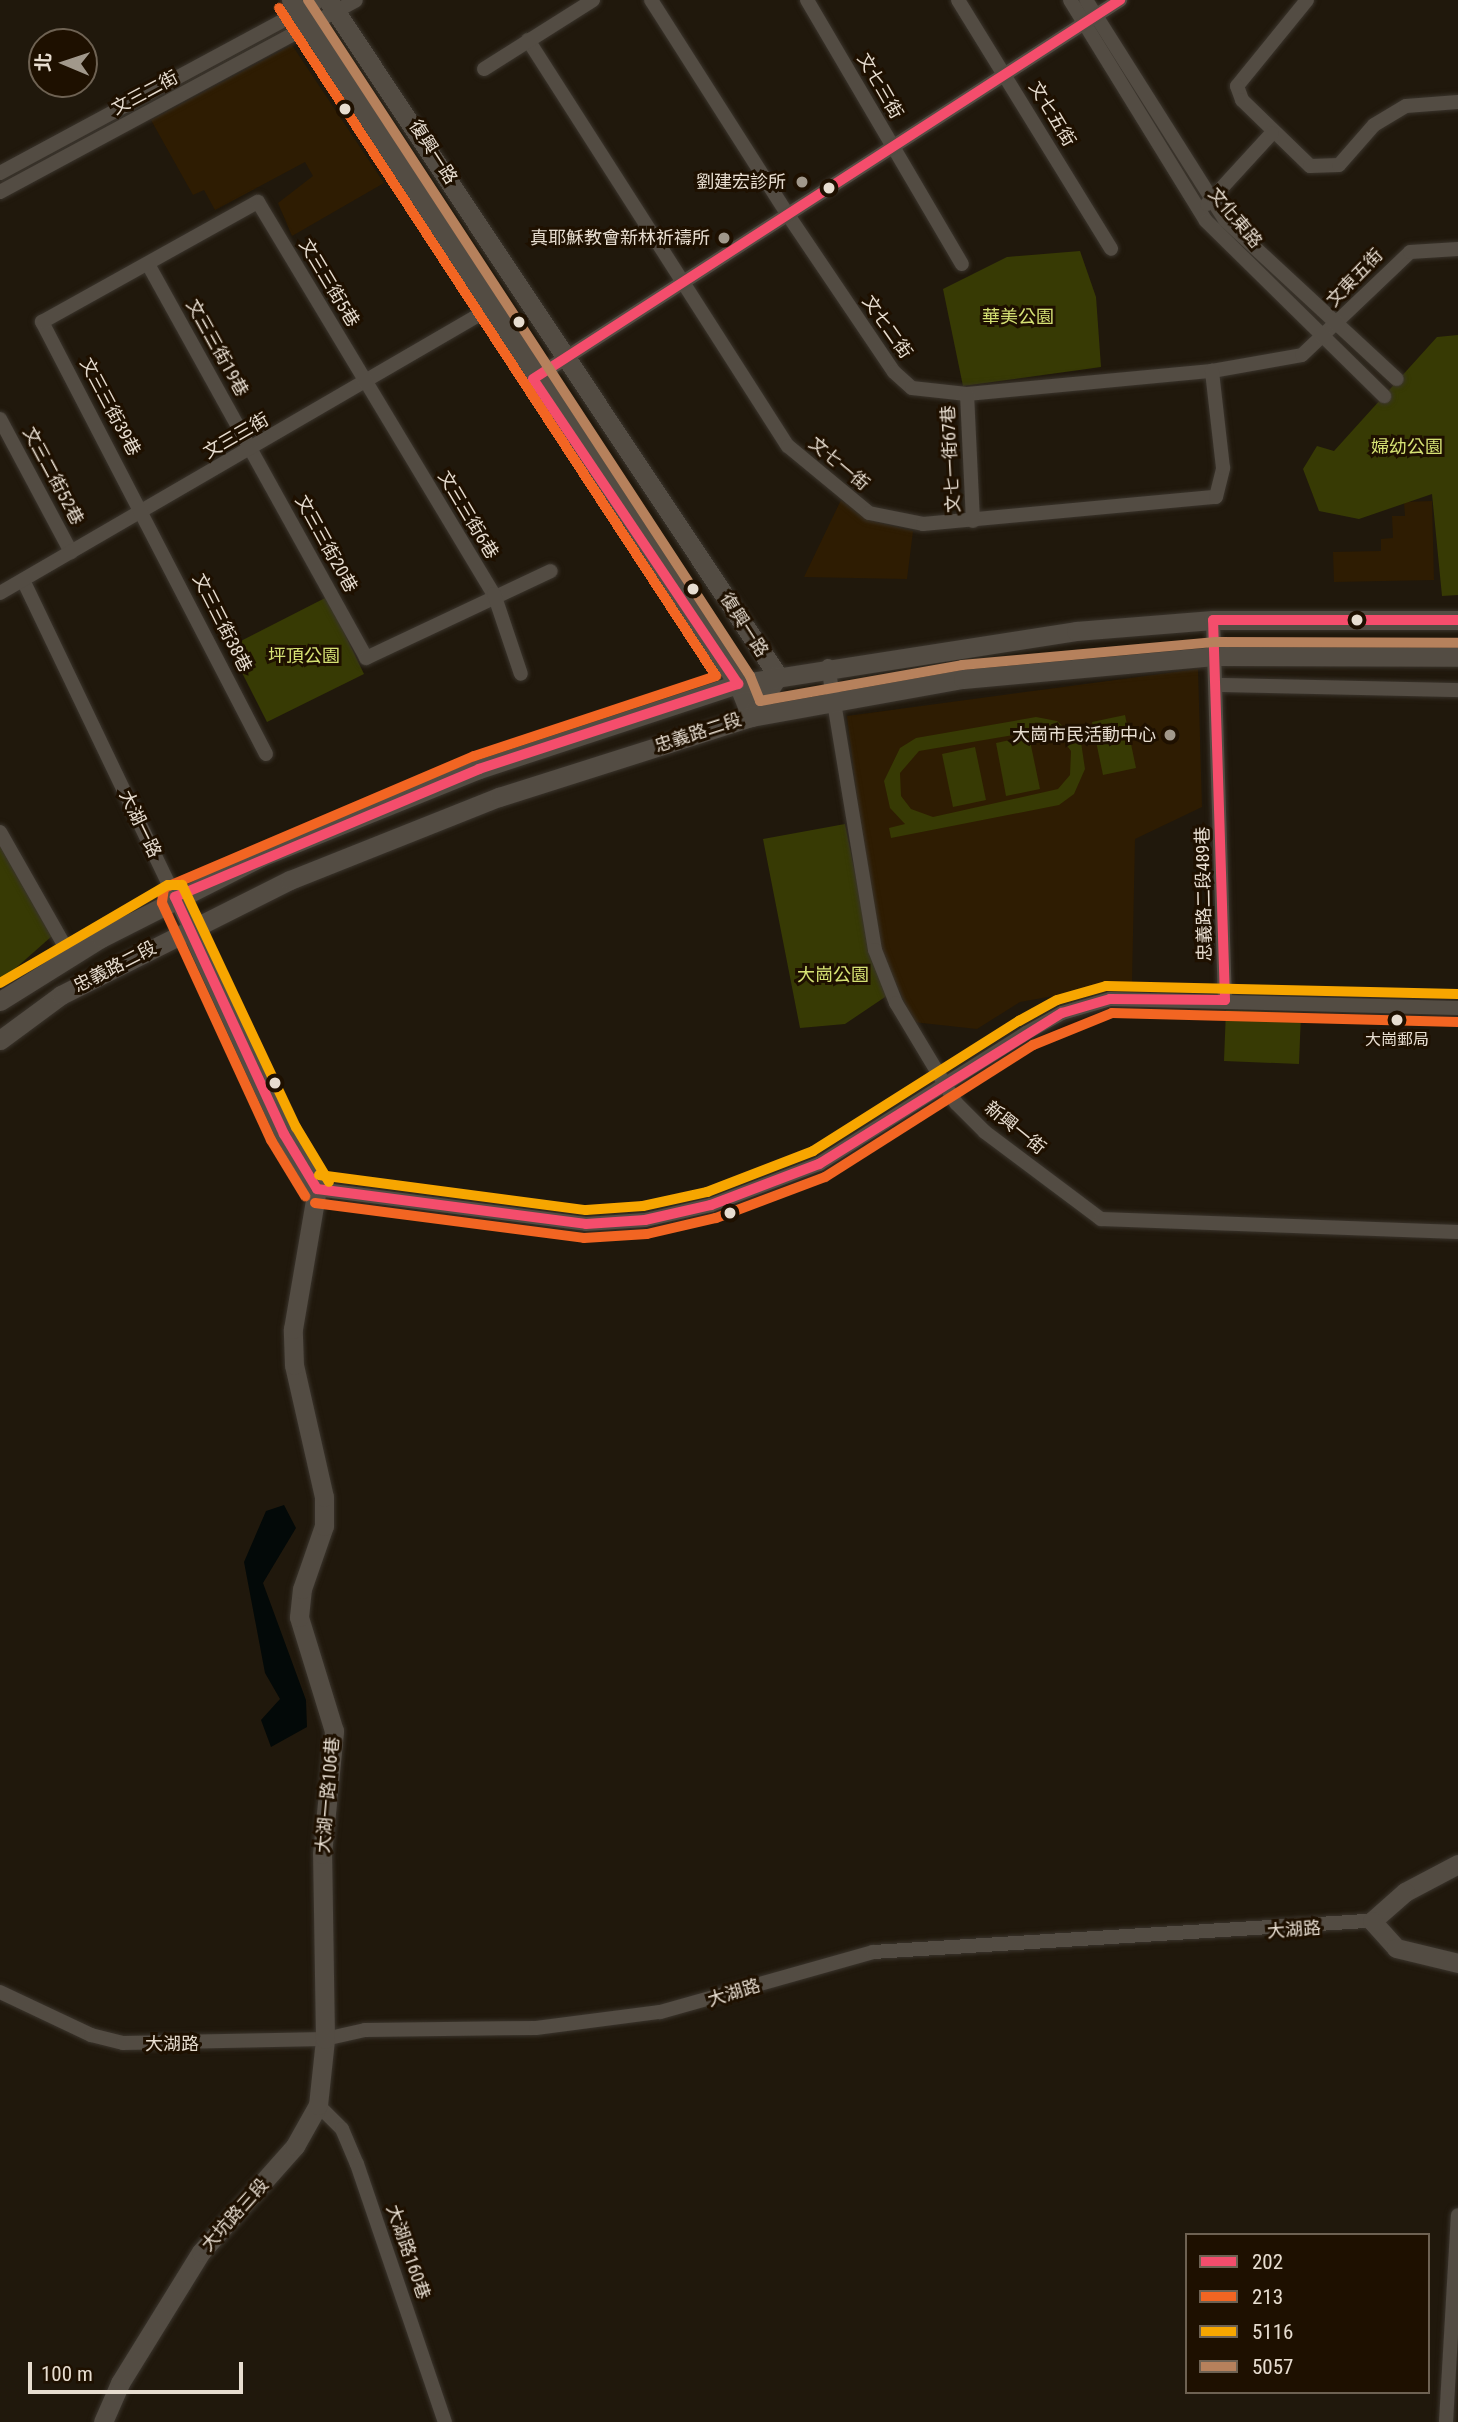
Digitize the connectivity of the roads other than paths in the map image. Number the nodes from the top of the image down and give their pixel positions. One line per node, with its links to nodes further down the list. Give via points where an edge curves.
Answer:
1 (356, 0): 10 (street)
2 (593, 0): 13 (street)
3 (651, 0): 23 (street, 文七二街)
4 (807, 0): 18 (street, 文七三街)
5 (958, 0): 15 (street, 文七五街)
6 (1070, 0): 12 (street, 文化東路)
7 (1086, 0): 12 (street, 文化東路)
8 (1120, 0): 12 (street)
9 (1307, 0): 17 (street, via 1237,86)
10 (328, 4): 11 (street); 32 (street, 復興一路)
11 (299, 14): 19 (street, 文三二街); 20 (street, 文三二街); 29 (street, 復興一路)
12 (1091, 20): 15 (street); 21 (street, 文化東路); 22 (street, 文化東路)
13 (528, 40): 14 (street); 28 (street, 文七一街)
14 (484, 69)
15 (1006, 74): 18 (street); 24 (street, 文七五街)
16 (1458, 102): 17 (street, via 1406,106 1374,125 1339,165 1324,169 1310,166)
17 (1272, 133): 21 (street)
18 (893, 147): 23 (street); 26 (street, 文七三街)
19 (0, 173)
20 (0, 192)
21 (1212, 199): 22 (street); 30 (street, 文化東路, via 1225,220)
22 (1200, 210): 31 (street, 文化東路)
23 (788, 215): 28 (street); 37 (street, 文七二街, via 894,372 912,388)
24 (1111, 249)
25 (1458, 249): 30 (street, 文東五街, via 1410,252 1382,272)
26 (962, 264)
27 (149, 266): 36 (street, 文三三街5巷, via 258,202); 40 (street, 文三三街19巷); 41 (street, 文三三街39巷, via 42,321)
28 (683, 282): 32 (street); 42 (street, 文七一街, via 809,469 869,513 923,524)
29 (489, 309): 34 (street, 復興一路); 36 (street, 文三三街)
30 (1336, 325): 31 (street, 文東五街); 35 (street, 文化東路)
31 (1324, 338): 33 (street, 文七二街, via 1302,355); 38 (street, 文化東路)
32 (568, 357): 34 (street); 54 (street, 復興一路)
33 (1212, 371): 37 (street, 文七二街); 42 (street, 文七一街, via 1223,468 1216,496)
34 (533, 379): 55 (street, 復興一路)
35 (1397, 379)
36 (366, 384): 40 (street, 文三三街); 47 (street, 文三三街6巷)
37 (967, 394): 42 (street, 文七一街67巷)
38 (1384, 396)
39 (0, 419): 43 (street, 文三二街52巷)
40 (251, 449): 41 (street, 文三三街); 47 (street, 文三三街20巷, via 366,658)
41 (144, 510): 43 (street, 文三三街); 60 (street, 文三三街38巷)
42 (973, 521)
43 (71, 552): 45 (street, 文三三街)
44 (551, 572): 47 (street)
45 (23, 580): 46 (street, 文三三街); 62 (street, 大湖一路)
46 (0, 593)
47 (494, 594): 53 (street, 文三三街6巷)
48 (1213, 620): 49 (street, 忠義路二段); 50 (street, 忠義路二段489巷); 52 (street, 忠義路二段, via 1076,631)
49 (1458, 620)
50 (1217, 656): 51 (street, 忠義路二段); 56 (street, 忠義路二段489巷); 58 (street, 忠義路二段, via 963,679)
51 (1458, 657)
52 (828, 666): 54 (street, 忠義路二段); 58 (street, 新興一街)
53 (521, 674)
54 (778, 676): 55 (street, 忠義路二段); 59 (street, 復興一路)
55 (738, 684): 59 (street, 復興一路); 62 (street, 忠義路二段, via 467,774)
56 (1218, 685): 57 (street); 65 (street, 忠義路二段489巷)
57 (1458, 690)
58 (833, 699): 59 (street, 忠義路二段); 69 (street, 新興一街, via 875,950 896,1003)
59 (751, 717): 63 (street, 忠義路二段, via 499,797 290,880)
60 (266, 754)
61 (0, 832): 64 (street)
62 (175, 897): 63 (street, 大湖一路); 64 (street, 忠義路二段)
63 (190, 929): 68 (street, 忠義路二段, via 61,995); 70 (street, 大湖一路, via 284,1134)
64 (70, 955): 66 (street, 忠義路二段)
65 (1225, 1000): 67 (street); 69 (street, via 1110,999 1062,1013)
66 (0, 1001)
67 (1458, 1008)
68 (0, 1040)
69 (945, 1084): 70 (street, via 818,1164 711,1205 645,1220 586,1224); 71 (street, 新興一街, via 985,1132 1101,1219)
70 (317, 1189): 76 (street, 大湖一路106巷, via 292,1329 324,1497 324,1526 302,1588 299,1617 334,1731 322,1854)
71 (1458, 1232)
72 (1458, 1864): 73 (street, via 1405,1892)
73 (1372, 1922): 74 (street, via 1396,1948); 76 (street, 大湖路, via 873,1952 726,1997 634,2016 536,2028 365,2030)
74 (1458, 1963)
75 (0, 1992): 76 (street, 大湖路, via 91,2035 123,2043)
76 (325, 2039): 77 (street, 大坑路三段)
77 (318, 2105): 79 (street, 大坑路三段, via 295,2146 201,2252 127,2371); 80 (street, 大湖路160巷, via 342,2129 357,2164)
78 (1458, 2215): 81 (street)
79 (103, 2422)
80 (445, 2422)
81 (1446, 2422)

